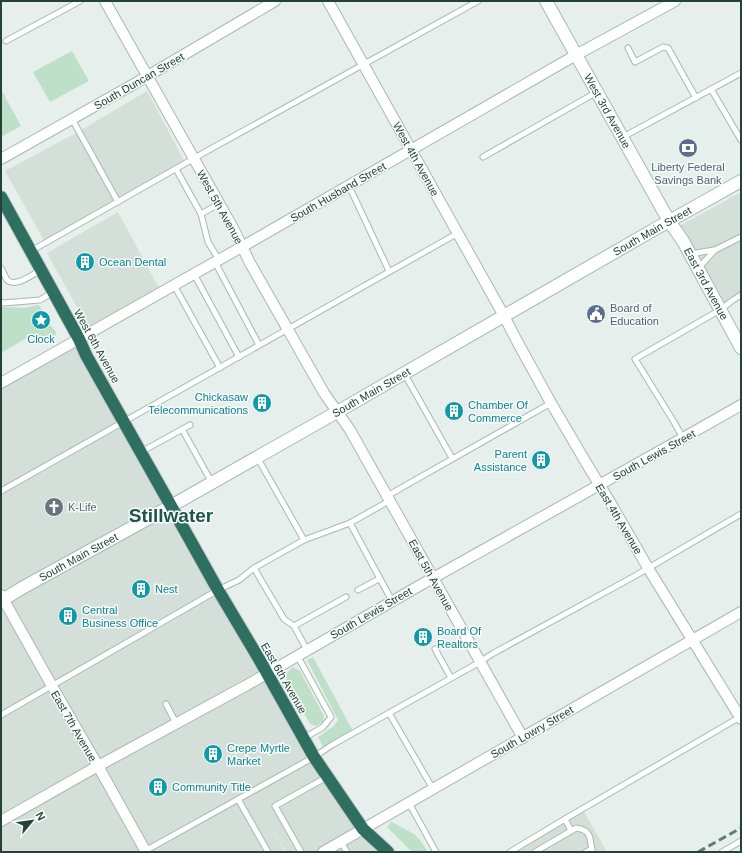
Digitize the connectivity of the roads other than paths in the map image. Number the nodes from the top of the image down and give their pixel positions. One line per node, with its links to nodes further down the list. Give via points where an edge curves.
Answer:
1 (80, 1): 8 (lane)
2 (105, 1): 13 (street, West 5th Avenue)
3 (275, 1): 13 (street, South Duncan Street)
4 (328, 1): 11 (street, West 4th Avenue)
5 (478, 1): 11 (lane)
6 (546, 1): 10 (main road, West 3rd Avenue)
7 (675, 1): 10 (street, South Husband Street)
8 (6, 40)
9 (628, 48): 16 (lane, via 636,62 663,47 668,48)
10 (576, 55): 15 (main road, West 3rd Avenue); 20 (street, South Husband Street)
11 (364, 64): 20 (street, West 4th Avenue); 23 (lane)
12 (741, 73): 14 (lane)
13 (147, 76): 17 (street, South Duncan Street); 23 (street, West 5th Avenue)
14 (711, 89): 16 (lane); 19 (lane)
15 (597, 92): 18 (main road, West 3rd Avenue); 21 (lane)
16 (696, 98): 18 (lane)
17 (72, 120): 22 (street, South Duncan Street); 28 (lane)
18 (622, 138): 31 (main road, West 3rd Avenue)
19 (741, 140)
20 (411, 150): 26 (street, South Husband Street); 32 (street, West 4th Avenue)
21 (483, 157)
22 (1, 159)
23 (194, 159): 24 (lane); 29 (street, West 5th Avenue)
24 (176, 169): 28 (lane); 30 (lane)
25 (741, 183): 31 (main road, South Main Street)
26 (349, 186): 34 (street, South Husband Street); 42 (lane)
27 (1, 197): 36 (highway, West 6th Avenue)
28 (118, 202): 36 (lane)
29 (219, 204): 30 (lane); 34 (street, West 5th Avenue)
30 (201, 214): 38 (lane, via 208,242)
31 (669, 221): 37 (main road, East 3rd Avenue); 49 (main road, South Main Street)
32 (458, 233): 42 (lane); 49 (street, West 4th Avenue)
33 (741, 237): 35 (lane)
34 (242, 247): 38 (street, South Husband Street); 50 (street, West 5th Avenue)
35 (715, 250): 37 (lane); 41 (lane)
36 (30, 251): 40 (highway, West 6th Avenue)
37 (690, 254): 41 (main road, East 3rd Avenue)
38 (217, 261): 43 (street, South Husband Street); 52 (lane)
39 (1, 268): 40 (lane, via 8,280 14,283)
40 (41, 270): 45 (highway, West 6th Avenue)
41 (698, 270): 48 (main road, East 3rd Avenue)
42 (389, 271): 50 (lane)
43 (194, 274): 44 (street, South Husband Street); 54 (lane)
44 (174, 285): 51 (street, South Husband Street); 55 (lane)
45 (53, 292): 47 (lane, via 40,300); 51 (highway, West 6th Avenue)
46 (741, 295): 48 (lane)
47 (1, 302)
48 (720, 310): 53 (main road, East 3rd Avenue); 64 (lane, via 635,359)
49 (504, 316): 56 (main road, South Main Street); 58 (street, East 4th Avenue)
50 (288, 329): 52 (lane); 60 (street, West 5th Avenue)
51 (79, 339): 57 (street, South Husband Street); 61 (highway, West 6th Avenue)
52 (259, 345): 54 (lane)
53 (741, 348)
54 (239, 357): 55 (lane)
55 (220, 368): 61 (lane)
56 (404, 374): 60 (main road, South Main Street); 67 (lane)
57 (1, 383)
58 (551, 403): 67 (lane); 69 (street, East 4th Avenue)
59 (741, 405): 64 (street, South Lewis Street)
60 (337, 412): 66 (main road, South Main Street); 71 (street, East 5th Avenue, via 350,430)
61 (124, 423): 65 (highway, West 6th Avenue); 70 (lane)
62 (190, 426): 63 (lane)
63 (182, 429): 65 (lane); 68 (lane)
64 (683, 438): 69 (street, South Lewis Street)
65 (141, 452): 72 (highway, West 6th Avenue)
66 (257, 458): 68 (main road, South Main Street); 75 (lane)
67 (452, 458): 71 (lane)
68 (212, 483): 72 (main road, South Main Street)
69 (599, 485): 77 (street, East 4th Avenue); 79 (street, South Lewis Street)
70 (1, 492)
71 (388, 498): 74 (lane); 79 (street, East 5th Avenue)
72 (171, 506): 80 (highway, East 6th Avenue); 83 (main road, South Main Street)
73 (741, 514): 77 (lane)
74 (350, 523): 75 (lane); 78 (lane)
75 (304, 540): 76 (lane)
76 (254, 568): 80 (lane, via 239,580); 86 (lane, via 284,619)
77 (648, 568): 87 (street, East 4th Avenue); 91 (lane)
78 (379, 578): 81 (lane); 84 (lane)
79 (433, 578): 84 (street, South Lewis Street); 91 (street, East 5th Avenue)
80 (218, 590): 92 (highway, East 6th Avenue); 94 (lane)
81 (358, 590)
82 (346, 597): 86 (lane)
83 (2, 598): 94 (street, East 7th Avenue)
84 (392, 601): 89 (street, South Lewis Street)
85 (741, 612): 87 (street, South Lowry Street)
86 (294, 626): 89 (lane)
87 (692, 640): 98 (street, East 4th Avenue); 101 (street, South Lowry Street)
88 (435, 649): 93 (lane)
89 (307, 650): 90 (street, South Lewis Street)
90 (297, 655): 92 (street, South Lewis Street); 100 (lane, via 331,717 323,727)
91 (480, 662): 93 (lane); 101 (street, East 5th Avenue)
92 (266, 673): 99 (street, South Lewis Street); 100 (highway, East 6th Avenue)
93 (451, 678): 96 (lane)
94 (52, 686): 97 (lane); 103 (street, East 7th Avenue)
95 (166, 704): 99 (lane)
96 (389, 713): 102 (lane); 105 (lane)
97 (1, 715)
98 (741, 717): 108 (lane)
99 (176, 723): 103 (street, South Lewis Street)
100 (303, 738): 102 (highway, East 6th Avenue)
101 (523, 738): 105 (street, South Lowry Street)
102 (314, 757): 104 (highway, East 6th Avenue); 106 (lane)
103 (98, 766): 109 (street, South Lewis Street); 116 (street, East 7th Avenue)
104 (328, 777): 110 (highway, East 6th Avenue); 118 (lane, via 275,806)
105 (433, 789): 107 (street, South Lowry Street)
106 (238, 799): 116 (lane); 117 (lane)
107 (409, 803): 110 (street, South Lowry Street); 121 (lane)
108 (565, 819): 111 (lane); 122 (lane)
109 (1, 821)
110 (363, 829): 113 (street, South Lowry Street); 115 (highway, East 6th Avenue)
111 (571, 831): 114 (lane, via 576,828 584,829 590,836); 123 (lane)
112 (741, 841): 125 (lane)
113 (341, 842): 119 (street, South Lowry Street); 120 (lane)
114 (592, 850): 124 (lane)
115 (386, 851)
116 (146, 852)
117 (268, 852)
118 (301, 852)
119 (323, 852)
120 (347, 852)
121 (436, 852)
122 (512, 852)
123 (535, 852)
124 (586, 852)
125 (722, 852)

